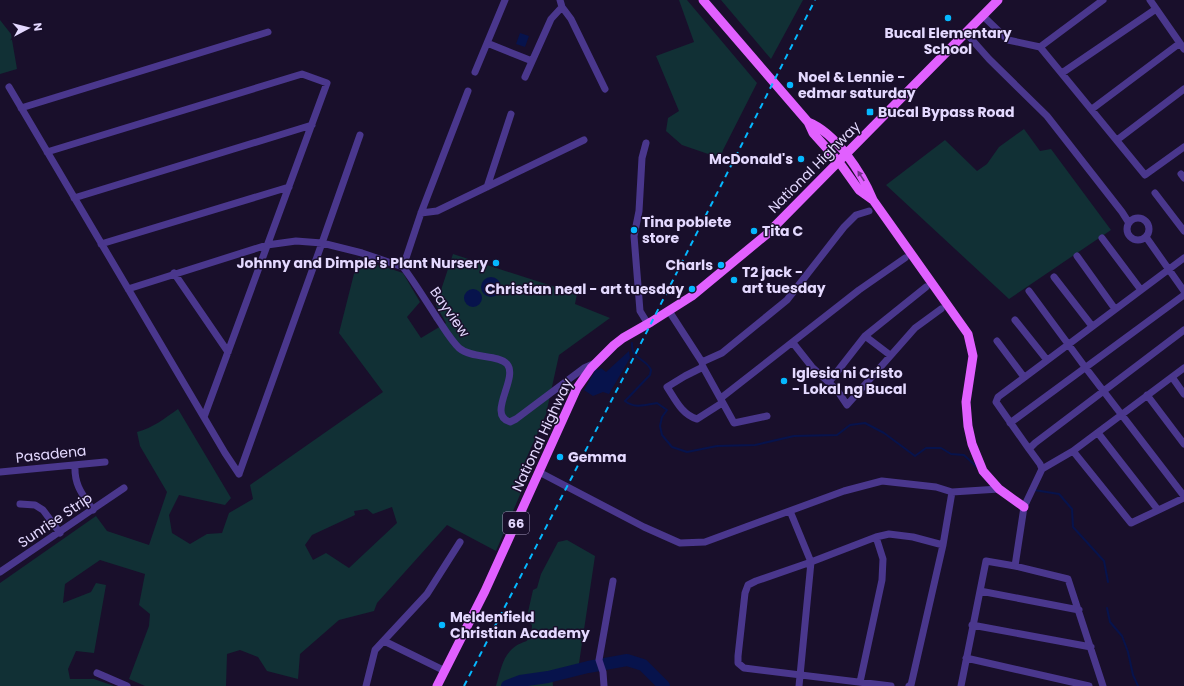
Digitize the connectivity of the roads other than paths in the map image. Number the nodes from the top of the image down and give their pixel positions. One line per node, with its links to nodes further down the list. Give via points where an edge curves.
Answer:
1 (505, 0): 11 (street)
2 (703, 0): 25 (main road)
3 (998, 0): 8 (main road, National Highway / 66)
4 (1103, 0): 13 (street)
5 (1150, 0): 7 (street)
6 (561, 4): 14 (street, via 551,19); 19 (street)
7 (1156, 9): 12 (street); 16 (street)
8 (983, 16): 10 (main road, National Highway / 66); 13 (street, via 1008,40)
9 (268, 32): 22 (street)
10 (966, 33): 33 (main road, National Highway / 66); 42 (street, via 1047,116)
11 (487, 43): 14 (street); 15 (street)
12 (1182, 46): 23 (street)
13 (1040, 47): 16 (street)
14 (532, 61): 17 (street)
15 (475, 72)
16 (1062, 73): 23 (street)
17 (525, 77)
18 (9, 87): 22 (street)
19 (605, 89)
20 (1184, 89): 29 (street)
21 (468, 91): 41 (street)
22 (21, 108): 32 (street)
23 (1092, 109): 29 (street)
24 (511, 114): 36 (street)
25 (808, 122): 33 (main road, via 818,126); 34 (main road, via 813,133)
26 (312, 124): 32 (street, via 327,83 302,74); 35 (street); 38 (street)
27 (360, 135): 46 (street)
28 (584, 140): 36 (street)
29 (1117, 140): 31 (street, via 1145,175)
30 (646, 143): 66 (street, via 642,158 639,211 634,236 640,311)
31 (1184, 147)
32 (47, 152): 38 (street)
33 (847, 154): 34 (main road, National Highway / 66); 39 (main road, one-way to 33, via 867,184)
34 (838, 162): 39 (main road, via 859,190); 64 (main road, National Highway / 66, via 767,234 692,296)
35 (289, 187): 47 (street); 48 (street)
36 (487, 187): 41 (street, via 437,211)
37 (1155, 193): 43 (street)
38 (74, 198): 47 (street)
39 (873, 200): 101 (main road, via 968,334 973,356 966,402 968,426 983,471)
40 (869, 211): 77 (street, via 856,215 844,227 787,300 722,353)
41 (421, 213): 52 (street)
42 (1129, 223): 44 (street, via 1127,230 1130,236 1136,240); 44 (street, via 1135,219 1144,221 1148,227)
43 (1184, 231)
44 (1146, 237): 53 (street)
45 (1102, 238): 58 (street)
46 (322, 243): 48 (street, via 296,241); 52 (street); 89 (street, via 239,474)
47 (101, 244): 57 (street)
48 (267, 245): 54 (street); 73 (street)
49 (1077, 256): 63 (street)
50 (905, 258): 71 (street, via 859,290)
51 (1184, 258): 53 (street)
52 (403, 267): 76 (street, Bayview, via 450,339 459,348 471,355 489,357 507,364 510,375 501,409 505,420 510,422 516,419 584,368)
53 (1169, 269): 58 (street); 59 (street)
54 (174, 273): 57 (street); 73 (street)
55 (1054, 277): 67 (street)
56 (926, 287): 69 (street)
57 (128, 289): 89 (street)
58 (1140, 290): 63 (street)
59 (1184, 290)
60 (1029, 292): 72 (street)
61 (1184, 295): 78 (street)
62 (941, 309): 74 (street, via 915,328)
63 (1115, 309): 67 (street)
64 (670, 310): 66 (main road, National Highway / 66); 77 (street)
65 (1015, 320): 75 (street)
66 (648, 324): 76 (main road, National Highway / 66, via 623,338)
67 (1092, 326): 72 (street)
68 (1184, 330): 83 (street)
69 (865, 336): 74 (street); 82 (street)
70 (997, 341): 80 (street)
71 (793, 343): 82 (street, via 812,367); 86 (street)
72 (1068, 344): 75 (street); 78 (street)
73 (228, 352): 89 (street)
74 (890, 355): 82 (street, via 847,405)
75 (1047, 360): 80 (street)
76 (597, 362): 99 (main road, National Highway / 66, via 577,388)
77 (703, 365): 86 (street); 86 (street, via 667,387 690,417 697,419)
78 (1086, 368): 83 (street); 90 (street)
79 (1184, 368): 81 (street)
80 (1024, 377): 90 (street, via 998,397 996,402)
81 (1172, 378): 84 (street); 85 (street)
82 (829, 382)
83 (1104, 391): 87 (street); 93 (street)
84 (1184, 394)
85 (1148, 396): 87 (street); 92 (street)
86 (721, 400): 88 (street, via 734,424)
87 (1122, 414): 91 (street); 103 (street)
88 (767, 416)
89 (204, 417)
90 (1010, 423): 93 (street)
91 (1098, 433): 94 (street); 107 (street)
92 (1184, 444)
93 (1029, 449): 97 (street)
94 (1073, 452): 97 (street); 107 (street, via 1131,523)
95 (105, 462): 96 (street, Pasadena)
96 (75, 465): 98 (street, Pasadena); 106 (street, via 74,477)
97 (1042, 469): 105 (street)
98 (0, 472)
99 (539, 472): 108 (street, via 680,543 704,542); 123 (main road, National Highway / 66, via 485,591)
100 (124, 488): 106 (street, Sunrise Strip)
101 (999, 489): 102 (street); 105 (main road)
102 (952, 492): 108 (street, via 936,487 882,481 844,491); 112 (street)
103 (1184, 497): 107 (street)
104 (20, 504): 109 (street, via 35,505 43,510)
105 (1024, 507): 114 (street)
106 (93, 510): 109 (street, Sunrise Strip)
107 (1158, 510)
108 (790, 511): 113 (street)
109 (60, 533): 115 (street, Sunrise Strip)
110 (876, 537): 112 (street, via 889,534); 113 (street); 126 (street, via 883,559 882,580)
111 (460, 542): 120 (street, via 427,594)
112 (942, 545): 133 (street)
113 (812, 562): 125 (street); 125 (street, via 756,581 748,585 745,593 738,663 744,668)
114 (1015, 566): 117 (street, via 986,561); 118 (street, via 1068,579)
115 (0, 572)
116 (613, 582): 130 (street, via 599,660)
117 (980, 591): 118 (street); 119 (street)
118 (1079, 610): 121 (street)
119 (972, 625): 121 (street); 122 (street)
120 (384, 641): 123 (street); 128 (street, via 374,650)
121 (1091, 647): 136 (street)
122 (966, 658): 134 (street); 135 (street)
123 (445, 670): 129 (main road, National Highway / 66)
124 (97, 673): 127 (street)
125 (799, 674): 126 (street); 131 (street)
126 (860, 682): 132 (street)
127 (127, 686)
128 (366, 686)
129 (437, 686)
130 (604, 686)
131 (799, 686)
132 (891, 686)
133 (909, 686)
134 (961, 686)
135 (1089, 686)
136 (1104, 686)

